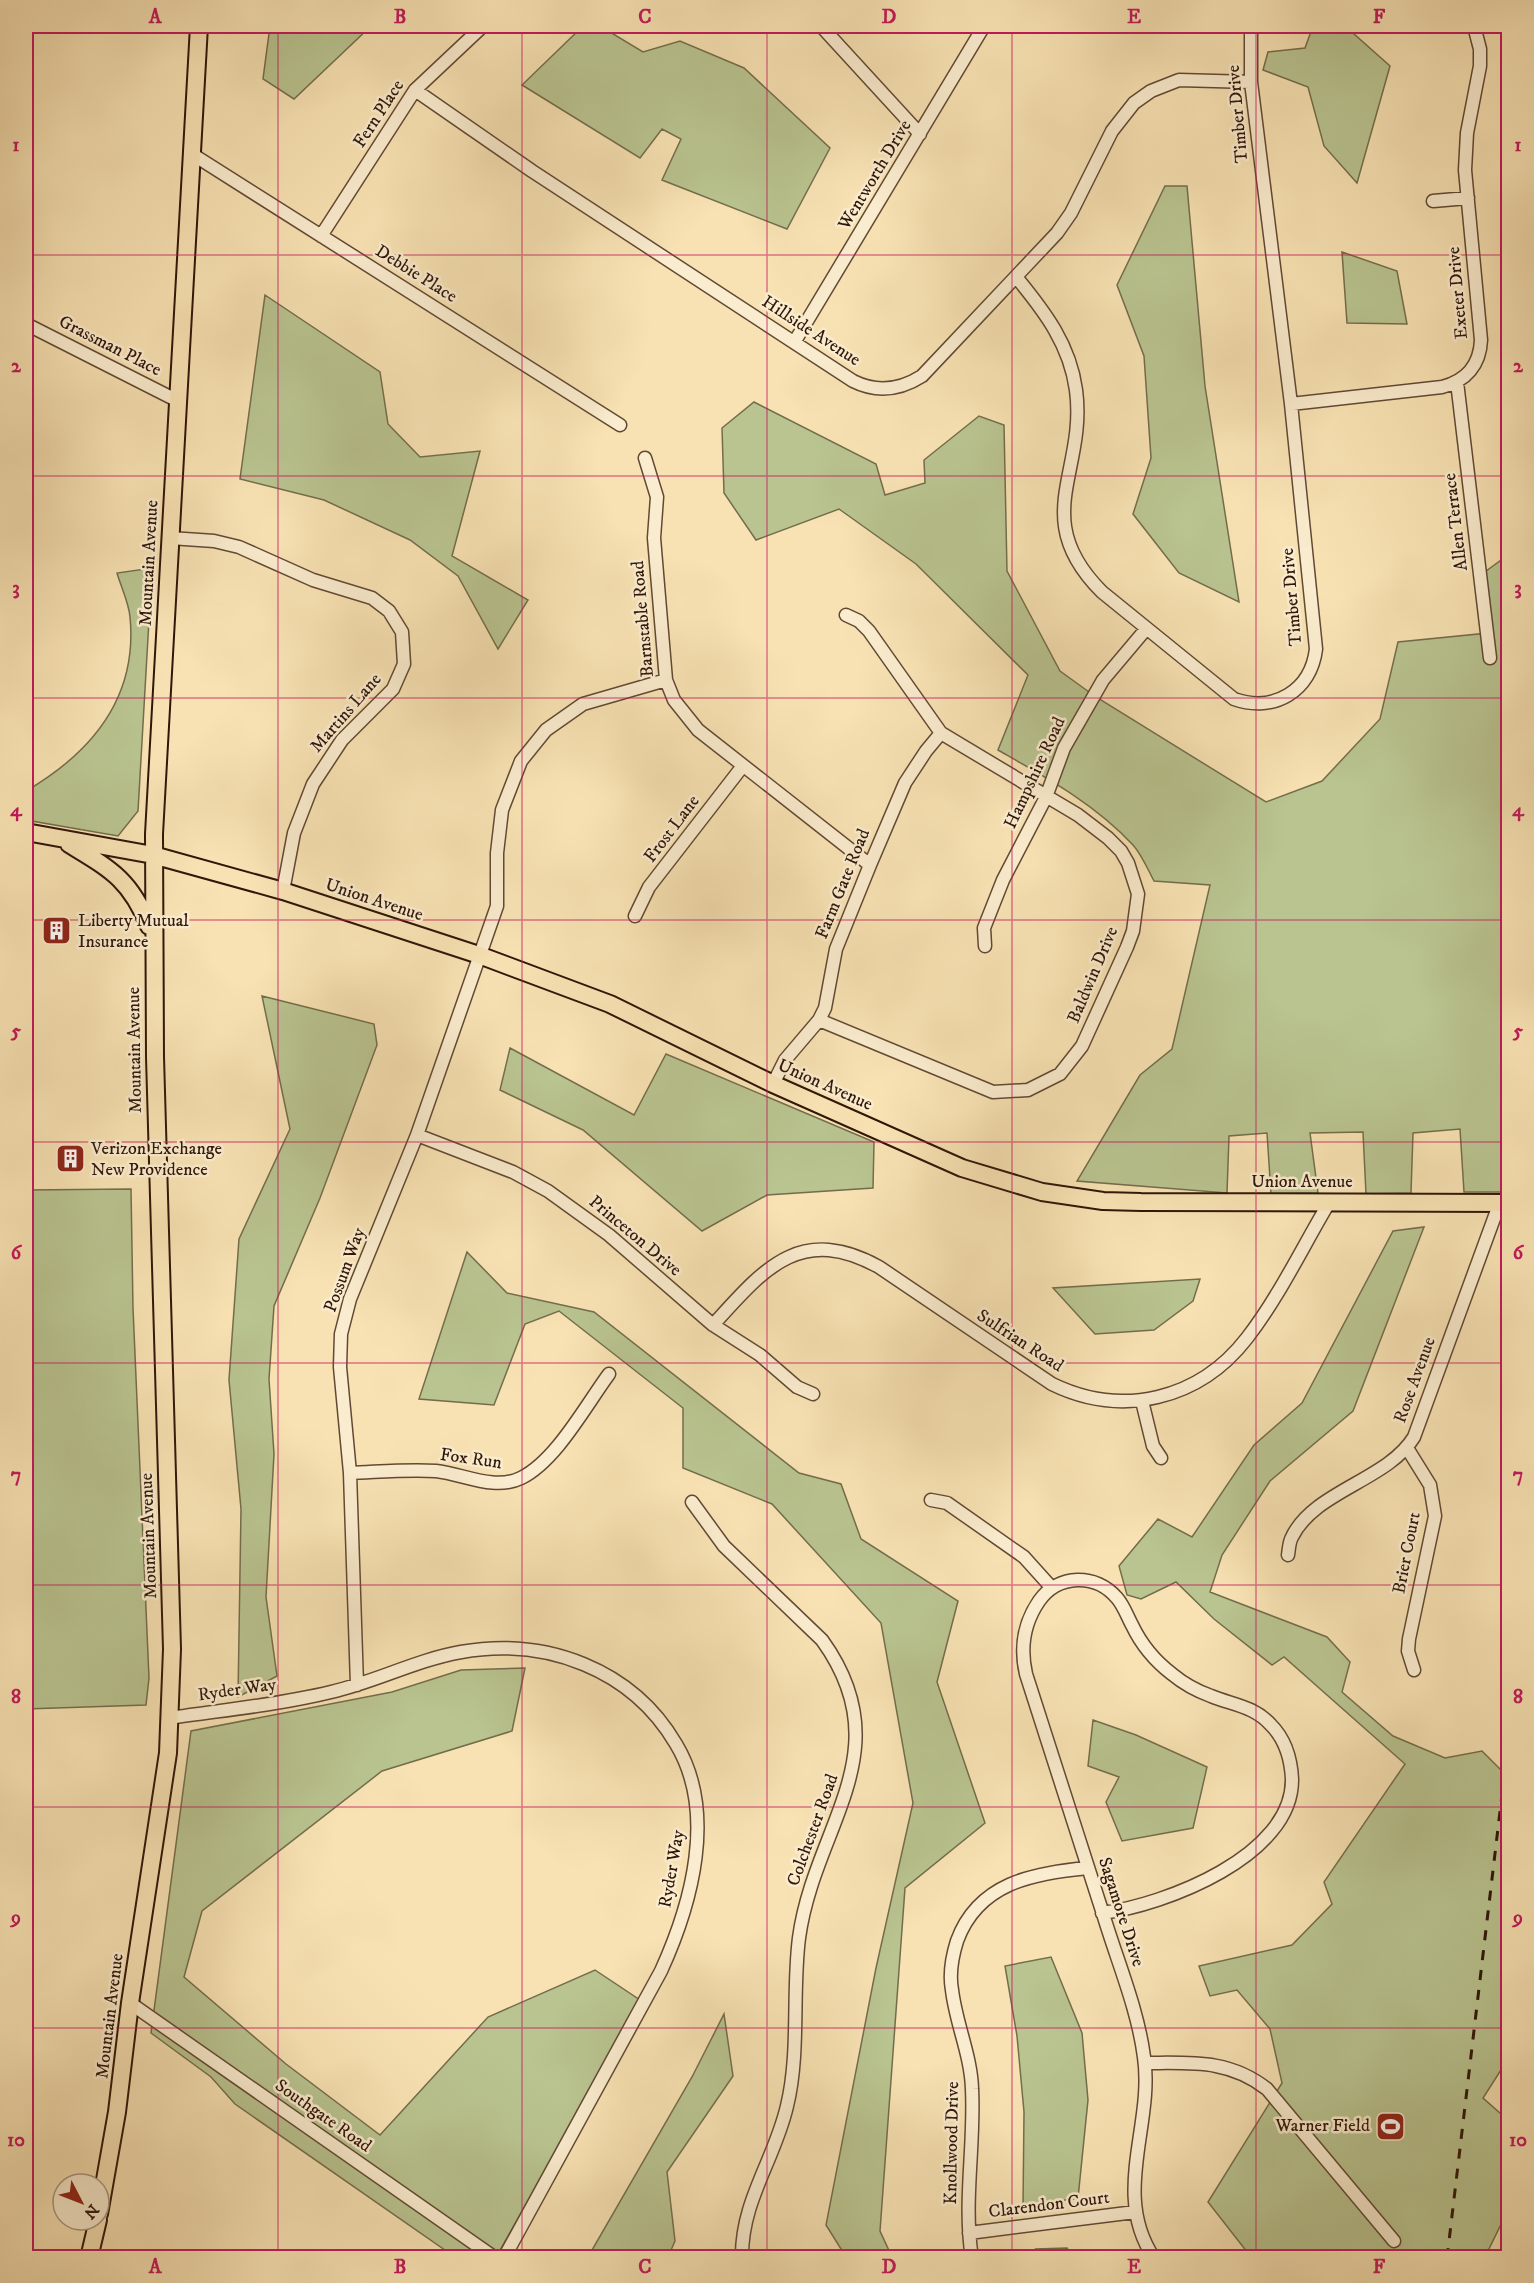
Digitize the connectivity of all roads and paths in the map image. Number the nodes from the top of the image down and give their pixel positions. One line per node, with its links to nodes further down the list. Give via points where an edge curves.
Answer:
1 (200, 26): 10 (main road, Mountain Avenue)
2 (483, 26): 8 (street, Fern Place)
3 (822, 26): 9 (street)
4 (984, 26): 9 (street, Wentworth Drive)
5 (1251, 26): 7 (street, Timber Drive)
6 (1474, 26): 11 (street, Exeter Drive, via 1480,66 1467,133 1464,170)
7 (1251, 82): 14 (street, Hillside Avenue, via 1179,80 1134,103 1113,131 1071,213); 19 (street, Timber Drive)
8 (415, 90): 13 (street, Fern Place); 16 (street, Hillside Avenue)
9 (920, 134): 16 (street, Wentworth Drive)
10 (192, 154): 13 (street, Debbie Place); 18 (main road, Mountain Avenue)
11 (1468, 198): 12 (street); 17 (street, Exeter Drive, via 1482,340 1474,367)
12 (1433, 201)
13 (321, 236): 20 (street, Debbie Place)
14 (1017, 278): 16 (street, Hillside Avenue, via 922,376 905,386 880,389 861,385); 24 (street, Timber Drive, via 1059,336 1076,388 1077,425 1063,505 1069,541 1093,584)
15 (26, 324): 18 (street, Grassman Place)
16 (795, 342)
17 (1457, 382): 19 (street); 25 (street, Allen Terrace)
18 (178, 401): 22 (main road, Mountain Avenue)
19 (1291, 404): 24 (street, Timber Drive, via 1316,649 1307,677 1281,700 1245,703 1222,692)
20 (620, 425)
21 (645, 458): 26 (street, Barnstable Road, via 657,497 654,538)
22 (170, 538): 32 (main road, Mountain Avenue); 34 (street, Martins Lane, via 238,547 313,580 372,598 389,611 402,632 404,664 393,689 342,740 306,800 294,833)
23 (846, 615): 27 (street, Baldwin Drive, via 868,631)
24 (1146, 629): 29 (street, Hampshire Road, via 1103,680 1064,748)
25 (1490, 658)
26 (666, 680): 28 (street, Barnstable Road, via 686,717); 38 (street, Possum Way, via 583,704 546,730 521,760 502,810 497,906)
27 (941, 733): 29 (street, Baldwin Drive); 33 (street, Farm Gate Road, via 905,783)
28 (742, 767): 33 (street, Barnstable Road); 35 (street, Frost Lane, via 649,887)
29 (1046, 797): 37 (street, Hampshire Road, via 999,890 984,928); 39 (street, Baldwin Drive, via 1108,838 1128,863 1138,894 1127,947 1082,1046 1060,1074 1028,1090 993,1092)
30 (26, 832): 31 (main road, Union Avenue)
31 (60, 838): 32 (main road, Union Avenue); 36 (main road, via 121,879 141,906)
32 (153, 855): 34 (main road, Union Avenue); 36 (main road, Mountain Avenue)
33 (870, 865): 39 (street, Farm Gate Road, via 836,949)
34 (283, 891): 38 (main road, Union Avenue)
35 (635, 916)
36 (152, 933): 57 (main road, Mountain Avenue, via 172,1649)
37 (985, 946)
38 (479, 955): 40 (main road, Union Avenue, via 610,1004); 41 (street, Possum Way)
39 (819, 1020): 40 (street, Farm Gate Road, via 795,1045)
40 (773, 1084): 42 (main road, Union Avenue, via 962,1168 1042,1192 1141,1203)
41 (417, 1135): 44 (street, Princeton Drive, via 513,1172 548,1191 609,1234); 50 (street, Possum Way, via 350,1299 341,1334 340,1367)
42 (1330, 1201): 43 (main road, Union Avenue); 47 (street, Sulfrian Road, via 1257,1324 1236,1351 1197,1381)
43 (1504, 1203): 48 (street, Rose Avenue)
44 (713, 1325): 46 (street, Princeton Drive); 47 (street, Sulfrian Road, via 755,1278 774,1263 813,1250 831,1250 856,1256 879,1268 1059,1388 1100,1401)
45 (609, 1374): 50 (street, Fox Run, via 553,1451 535,1469 510,1483 419,1470)
46 (813, 1394)
47 (1142, 1401): 49 (street, via 1153,1446)
48 (1407, 1448): 53 (street, Rose Avenue, via 1304,1521 1292,1537); 55 (street, Brier Court, via 1430,1485 1435,1516 1408,1639)
49 (1161, 1458)
50 (350, 1473): 56 (street, Possum Way)
51 (931, 1500): 54 (street, via 947,1503 1024,1557)
52 (692, 1502): 70 (street, Colchester Road, via 724,1546 832,1654 849,1691 856,1732 851,1781 808,1893 796,1969 788,2104 747,2211)
53 (1288, 1555)
54 (1051, 1587): 58 (street, Sagamore Drive, via 1029,1619 1024,1637 1024,1665); 59 (street, via 1081,1580 1110,1591 1159,1663 1196,1690 1259,1714 1285,1745 1292,1768 1290,1793 1282,1816 1246,1854 1174,1896)
55 (1414, 1670)
56 (357, 1685): 57 (street, Ryder Way, via 298,1699); 69 (street, Ryder Way, via 461,1652 507,1648 549,1653 608,1674 642,1698 674,1739 692,1782 698,1823 696,1850 686,1902 670,1952)
57 (170, 1718): 60 (main road, Mountain Avenue)
58 (1088, 1868): 59 (street, Sagamore Drive); 65 (street, Knollwood Drive, via 1038,1876 992,1892 969,1917 955,1947 952,1991 971,2068)
59 (1102, 1913): 61 (street, Sagamore Drive, via 1139,2026)
60 (130, 2003): 62 (main road, Mountain Avenue); 68 (street, Southgate Road)
61 (1145, 2063): 63 (street, Sagamore Drive, via 1133,2185); 66 (street, via 1222,2066 1249,2075 1267,2089)
62 (106, 2172)
63 (1135, 2212): 65 (street, Clarendon Court); 72 (street, Sagamore Drive)
64 (95, 2232): 67 (main road)
65 (969, 2233): 71 (street, Knollwood Drive)
66 (1394, 2241)
67 (89, 2258)
68 (495, 2258)
69 (504, 2258)
70 (742, 2258)
71 (972, 2258)
72 (1154, 2258)

